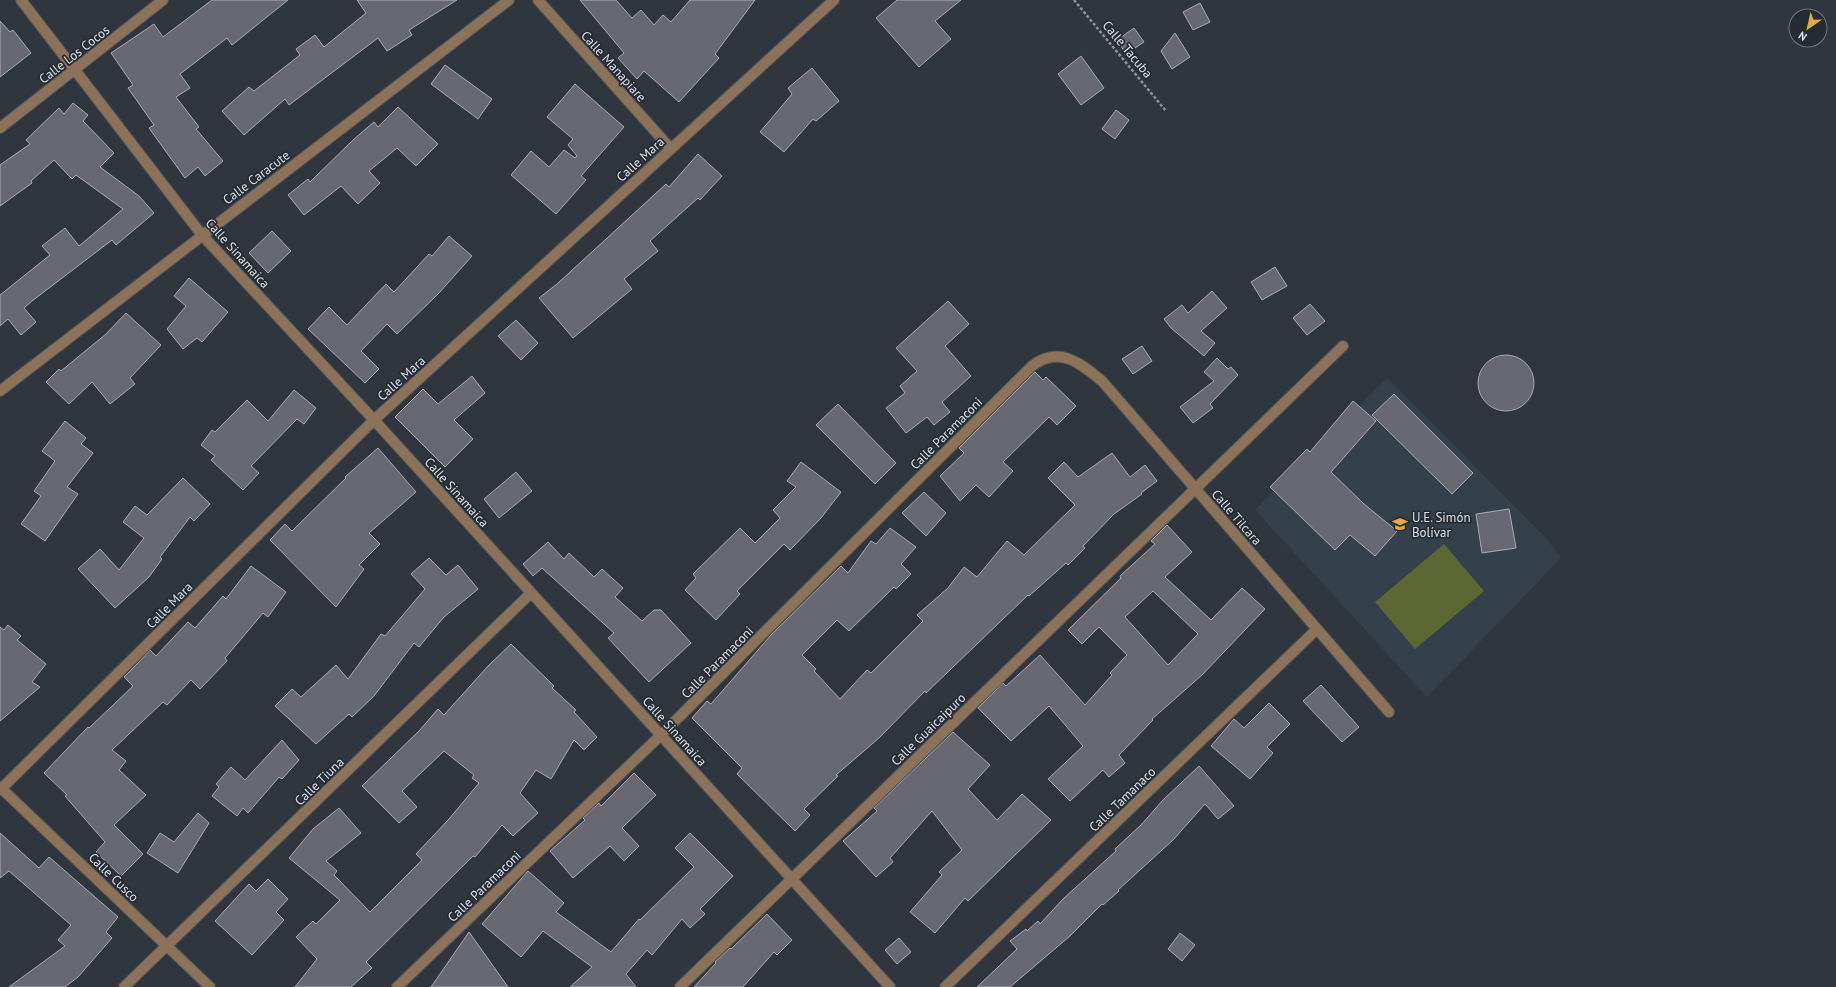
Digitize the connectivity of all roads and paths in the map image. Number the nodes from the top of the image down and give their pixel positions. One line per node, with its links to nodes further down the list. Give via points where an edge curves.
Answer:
1 (21, 0): 7 (street, Calle Sinamaica)
2 (163, 0): 7 (street, Calle Los Cocos)
3 (509, 0): 11 (street, Calle Caracute)
4 (538, 0): 10 (street, Calle Manapiare)
5 (834, 0): 10 (street, Calle Mara)
6 (1074, 0): 8 (path, Calle Tacuba)
7 (74, 70): 9 (street, Calle Los Cocos); 11 (street, Calle Sinamaica)
8 (1166, 111)
9 (0, 128)
10 (671, 148): 15 (street, Calle Mara)
11 (202, 235): 14 (street, Calle Caracute); 15 (street, Calle Sinamaica)
12 (1343, 346): 16 (street, Calle Guaicaipuro)
13 (1053, 356): 16 (street, Calle Tilcara, via 1076,361 1102,381); 20 (street, Calle Paramaconi, via 1046,357 1032,366)
14 (0, 391)
15 (374, 420): 17 (street, Calle Sinamaica); 21 (street, Calle Mara)
16 (1194, 488): 18 (street, Calle Tilcara); 22 (street, Calle Guaicaipuro)
17 (532, 593): 20 (street, Calle Sinamaica); 23 (street, Calle Tiuna)
18 (1317, 629): 19 (street, Calle Tilcara); 29 (street, Calle Tamanaco)
19 (1389, 712)
20 (661, 735): 22 (street, Calle Sinamaica); 26 (street, Calle Paramaconi)
21 (0, 788): 23 (street, Calle Cusco)
22 (792, 880): 27 (street, Calle Guaicaipuro); 28 (street, Calle Sinamaica)
23 (167, 946): 24 (street, Calle Tiuna); 25 (street, Calle Cusco)
24 (124, 987)
25 (210, 987)
26 (397, 987)
27 (680, 987)
28 (890, 987)
29 (945, 987)

